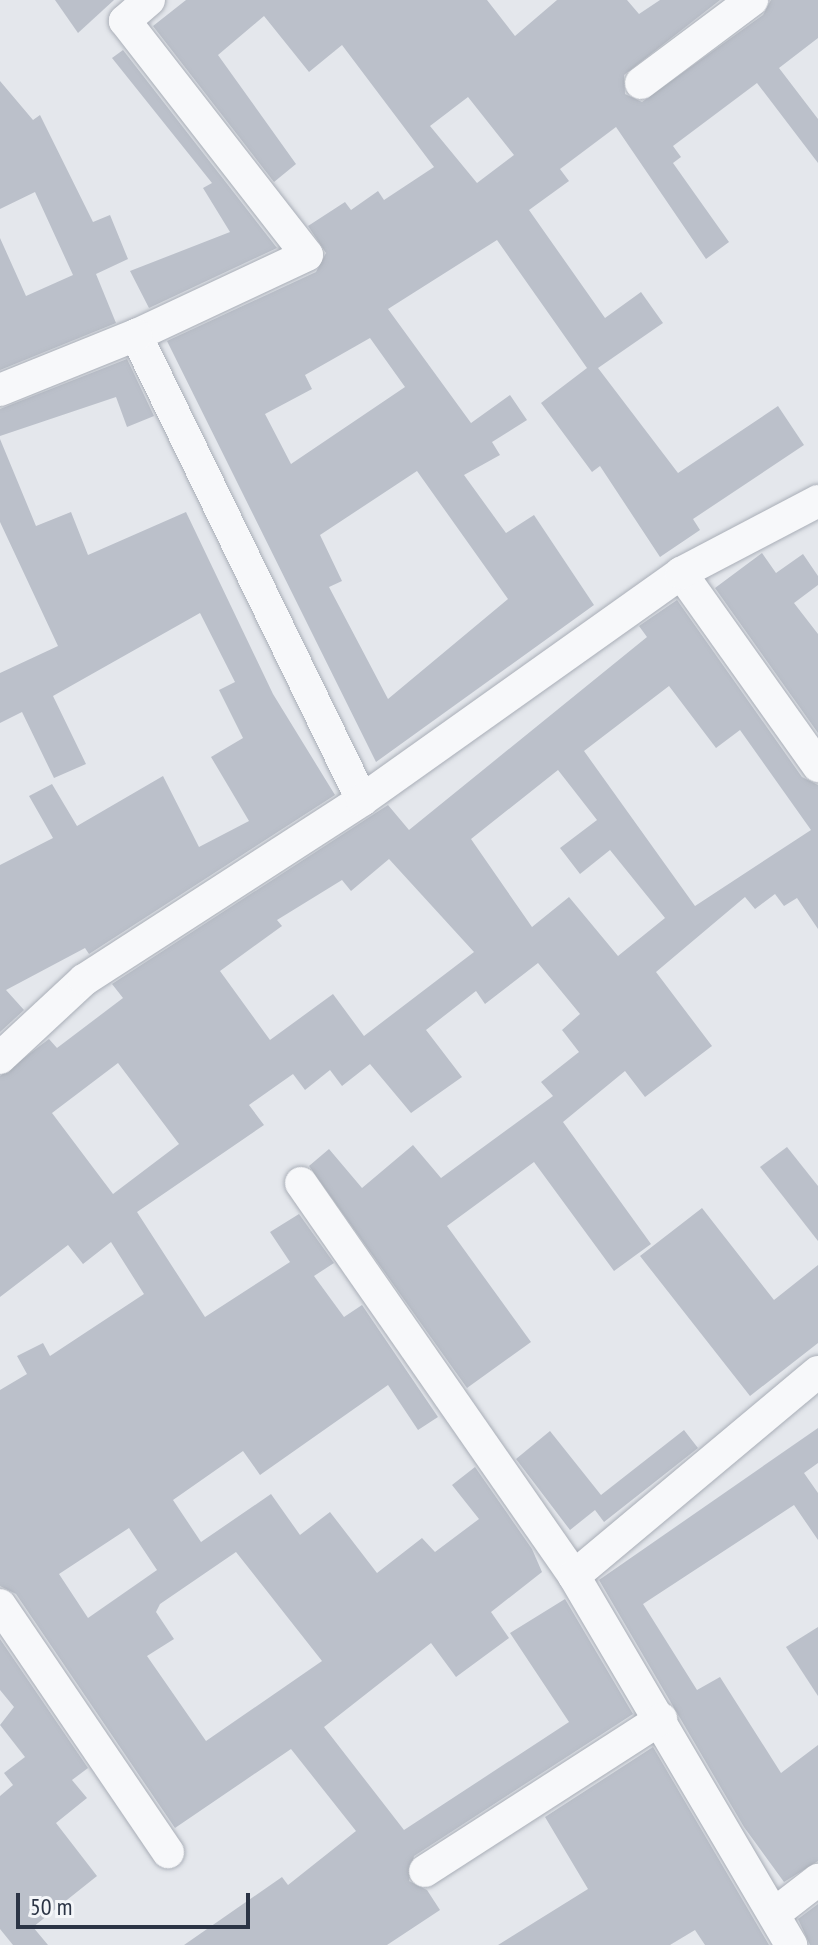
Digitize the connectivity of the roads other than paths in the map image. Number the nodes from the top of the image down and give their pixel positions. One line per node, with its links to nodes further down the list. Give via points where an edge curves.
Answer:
1 (149, 0): 4 (street, via 125,21 307,255)
2 (752, 0): 3 (street)
3 (641, 83)
4 (136, 335): 5 (street); 9 (street)
5 (0, 390)
6 (818, 501): 7 (street)
7 (681, 573): 8 (street); 9 (street)
8 (818, 766)
9 (362, 800): 10 (street, via 84,980)
10 (0, 1058)
11 (301, 1183): 13 (street)
12 (818, 1372): 13 (street)
13 (574, 1576): 15 (street)
14 (0, 1605): 16 (street)
15 (661, 1719): 17 (street); 19 (street)
16 (168, 1852)
17 (425, 1871)
18 (818, 1880): 19 (street)
19 (774, 1914): 20 (street)
20 (791, 1945)

